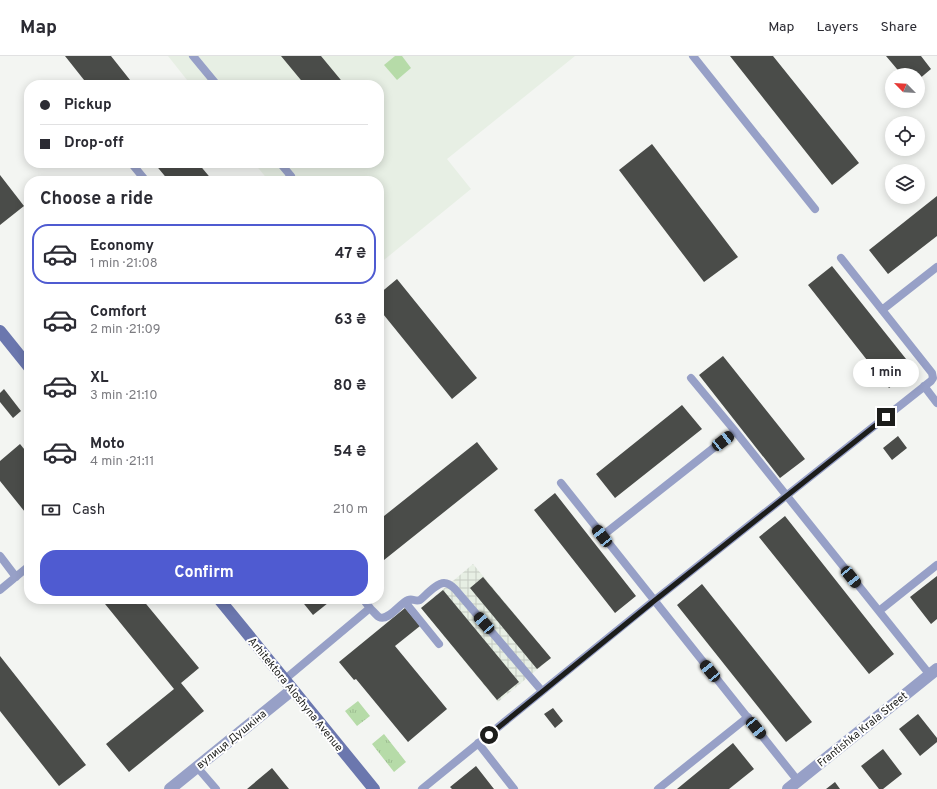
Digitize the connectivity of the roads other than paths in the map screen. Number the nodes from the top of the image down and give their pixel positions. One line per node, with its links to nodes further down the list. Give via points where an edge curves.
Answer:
1 (193, 56): 3 (lane)
2 (693, 56): 8 (lane)
3 (213, 80)
4 (135, 168): 6 (lane)
5 (284, 168): 7 (lane)
6 (142, 176)
7 (290, 176)
8 (815, 209)
9 (841, 258): 11 (lane)
10 (937, 267): 11 (lane)
11 (882, 310): 15 (lane, via 932,373 933,378)
12 (0, 331): 13 (street)
13 (24, 361)
14 (691, 378): 17 (lane)
15 (924, 386): 16 (lane); 19 (lane)
16 (937, 403)
17 (735, 432): 19 (lane); 20 (lane)
18 (561, 483): 20 (lane)
19 (786, 496): 26 (lane); 31 (lane)
20 (602, 536): 26 (lane)
21 (0, 556): 24 (lane)
22 (937, 565): 31 (lane)
23 (24, 570): 24 (lane)
24 (16, 577): 25 (lane)
25 (0, 590)
26 (654, 601): 36 (lane); 37 (lane)
27 (405, 602): 30 (lane, via 383,618); 32 (lane); 36 (lane, via 420,600 439,584 449,584)
28 (223, 604): 34 (street, Arhitektora Aloshyna Avenue)
29 (367, 604): 30 (lane)
30 (370, 608): 34 (lane)
31 (879, 611): 33 (lane)
32 (439, 644)
33 (934, 672): 40 (street, Frantishka Krala Street)
34 (284, 680): 35 (street, Arhitektora Aloshyna Avenue)
35 (292, 690): 39 (street, вулиця Душкіна); 43 (street, Arhitektora Aloshyna Avenue)
36 (542, 691): 38 (lane)
37 (748, 717): 40 (lane); 46 (lane)
38 (478, 743): 44 (lane); 45 (lane)
39 (197, 766): 41 (street, вулиця Душкіна); 42 (lane)
40 (798, 781): 47 (street, Frantishka Krala Street)
41 (170, 789)
42 (216, 789)
43 (374, 789)
44 (422, 789)
45 (514, 789)
46 (658, 789)
47 (788, 789)

